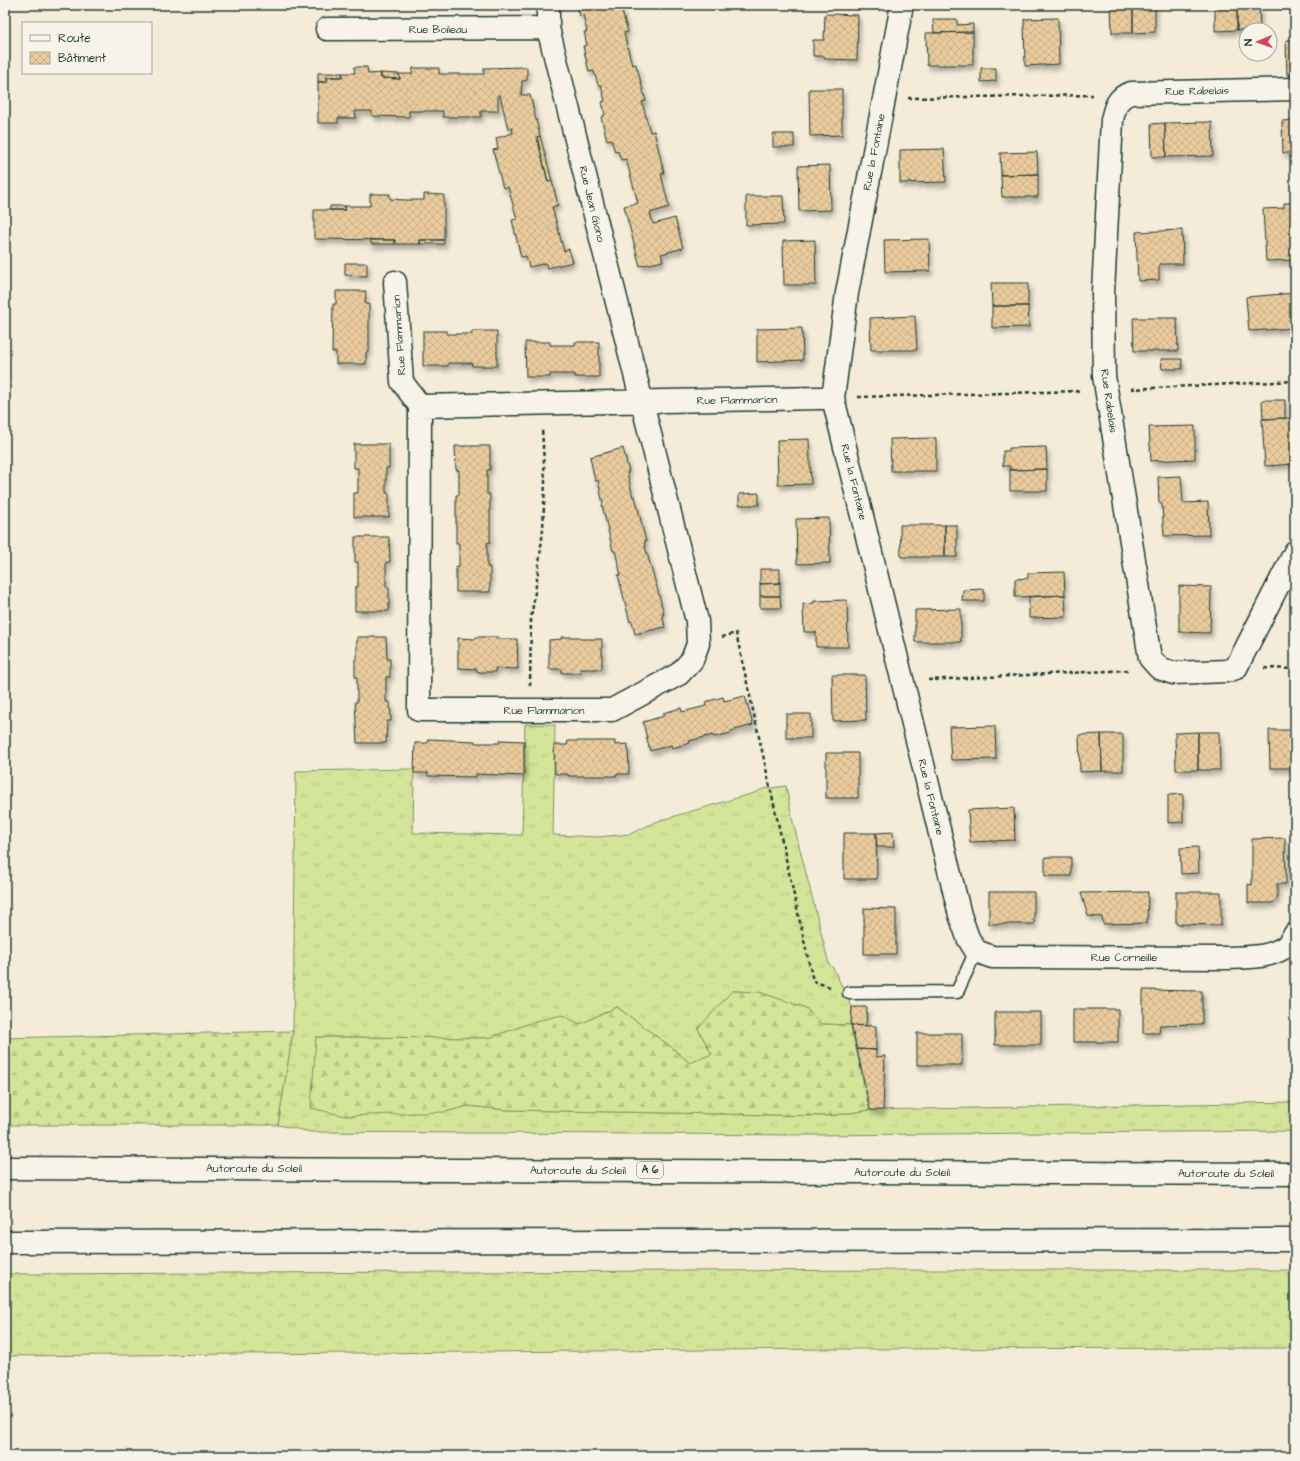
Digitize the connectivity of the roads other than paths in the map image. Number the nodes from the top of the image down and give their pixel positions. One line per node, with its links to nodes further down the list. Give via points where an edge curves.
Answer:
1 (548, 5): 3 (main road, Rue Jean Giono)
2 (902, 5): 7 (main road, Rue la Fontaine, via 847,293)
3 (548, 28): 4 (main road, Rue Boileau); 8 (main road, Rue Jean Giono)
4 (327, 29)
5 (1295, 89): 10 (main road, Rue Rabelais, via 1123,95 1115,106 1112,120 1103,292 1104,376 1150,658 1159,668 1173,673 1227,671 1236,668)
6 (395, 282): 9 (main road, Rue Flammarion, via 402,382)
7 (833, 398): 8 (main road, Rue Flammarion); 12 (main road, Rue la Fontaine, via 960,915 968,938)
8 (642, 402): 9 (main road, Rue Flammarion); 9 (main road, Rue Flammarion, via 697,621 698,644 692,660 679,674 612,710 419,710)
9 (420, 406)
10 (1295, 552)
11 (1295, 934): 12 (main road, Rue Corneille, via 1285,946 1273,953 1254,957 992,957)
12 (976, 951): 13 (lane, via 957,992)
13 (849, 993)
14 (5, 1168): 15 (main road, Autoroute du Soleil / A 6)
15 (1295, 1174)
16 (1295, 1240): 17 (main road)
17 (5, 1242)

